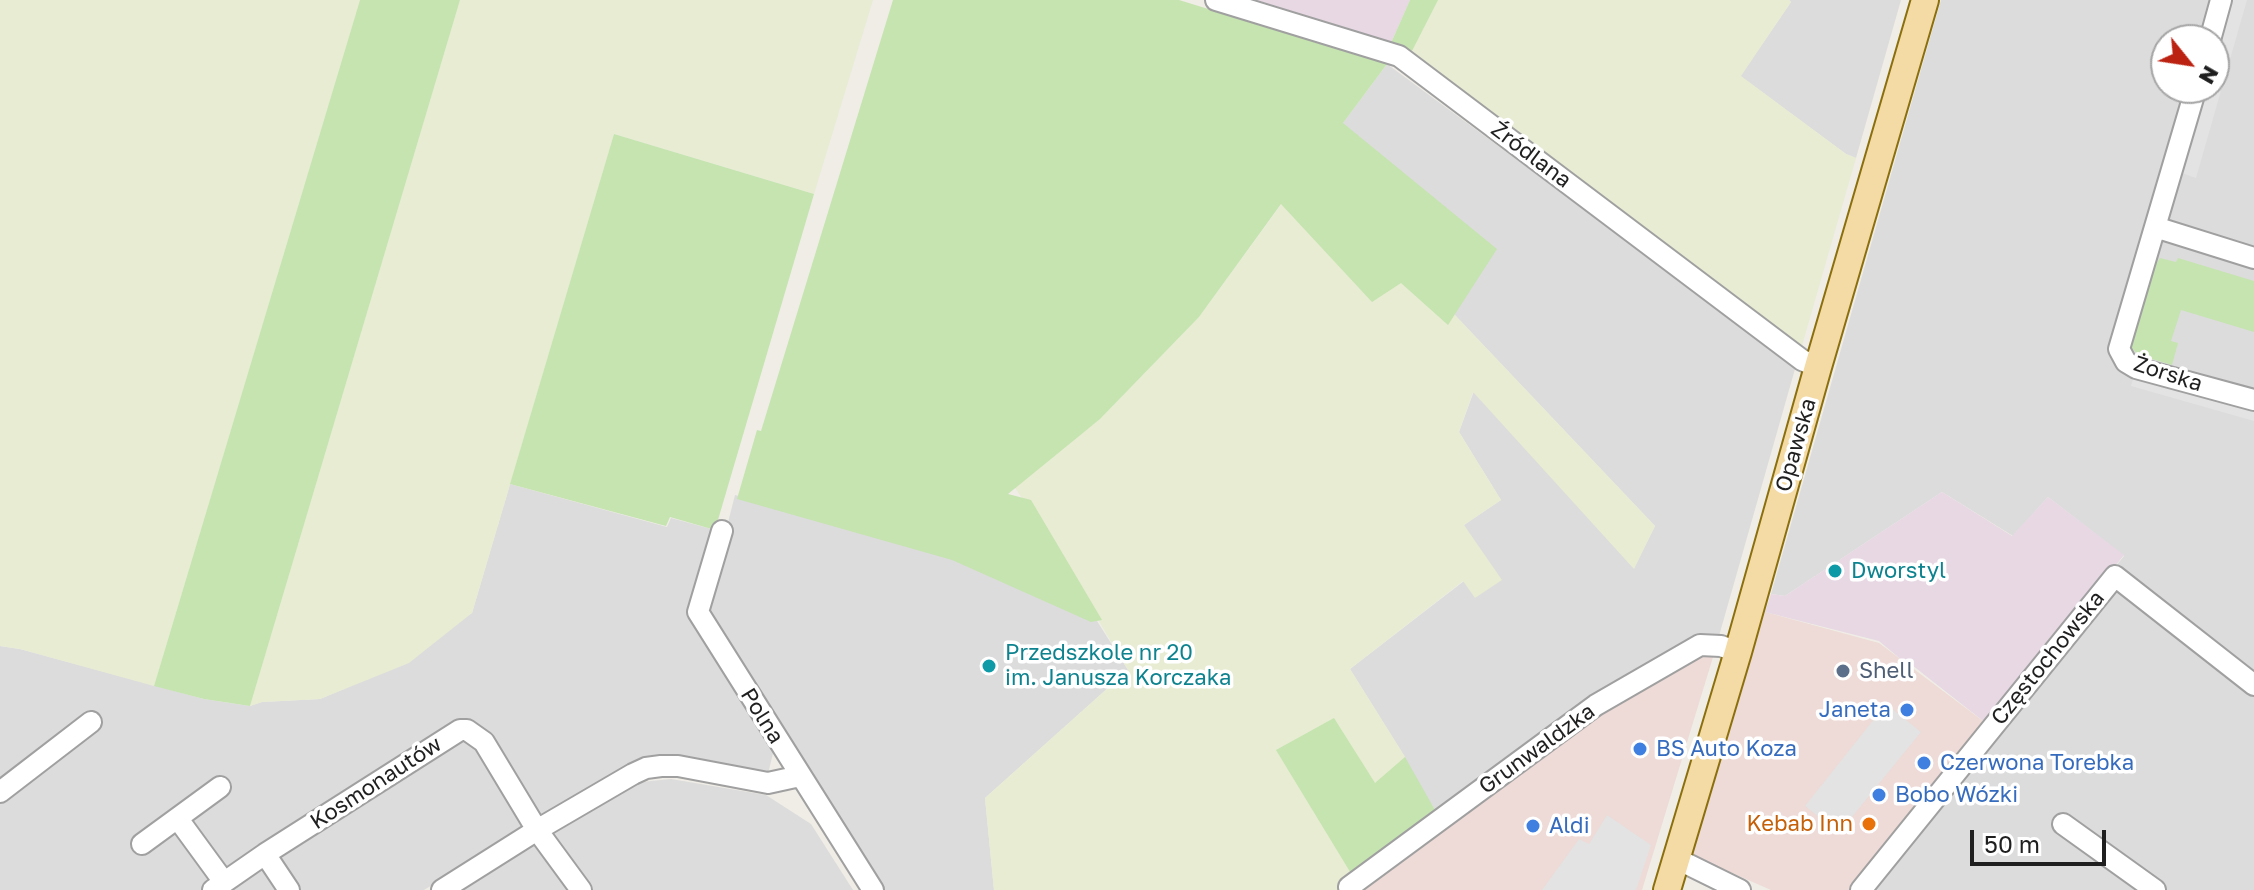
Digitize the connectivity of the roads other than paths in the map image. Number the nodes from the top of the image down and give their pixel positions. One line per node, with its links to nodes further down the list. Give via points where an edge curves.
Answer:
1 (1216, 0): 8 (street, Źródlana, via 1399,56)
2 (2221, 0): 4 (street)
3 (1924, 1): 8 (main road, Opawska)
4 (2214, 24)
5 (2191, 104): 6 (street, Żorska)
6 (2155, 227): 7 (street); 9 (street, Żorska, via 2119,342 2122,357 2136,368)
7 (2254, 258)
8 (1818, 367): 11 (main road, Opawska)
9 (2254, 400)
10 (722, 531): 14 (street, Polna, via 698,612)
11 (1738, 652): 22 (main road, Opawska); 24 (street, Grunwaldzka, via 1700,645 1596,705)
12 (2254, 685): 31 (street, Częstochowska, via 2115,576)
13 (91, 722): 16 (street)
14 (800, 776): 19 (street, via 768,783 678,766 646,768); 28 (street, Polna)
15 (220, 787): 17 (street)
16 (0, 792)
17 (178, 819): 20 (street); 23 (street)
18 (2063, 824): 32 (street)
19 (537, 830): 21 (street, Kosmonautów, via 484,742 460,730); 26 (street); 27 (street)
20 (142, 844)
21 (265, 854): 23 (street, Kosmonautów); 25 (street)
22 (1677, 859): 29 (main road, Opawska); 30 (street)
23 (218, 886)
24 (1349, 887)
25 (289, 890)
26 (442, 890)
27 (581, 890)
28 (873, 890)
29 (1667, 890)
30 (1740, 890)
31 (1861, 890)
32 (2155, 890)

